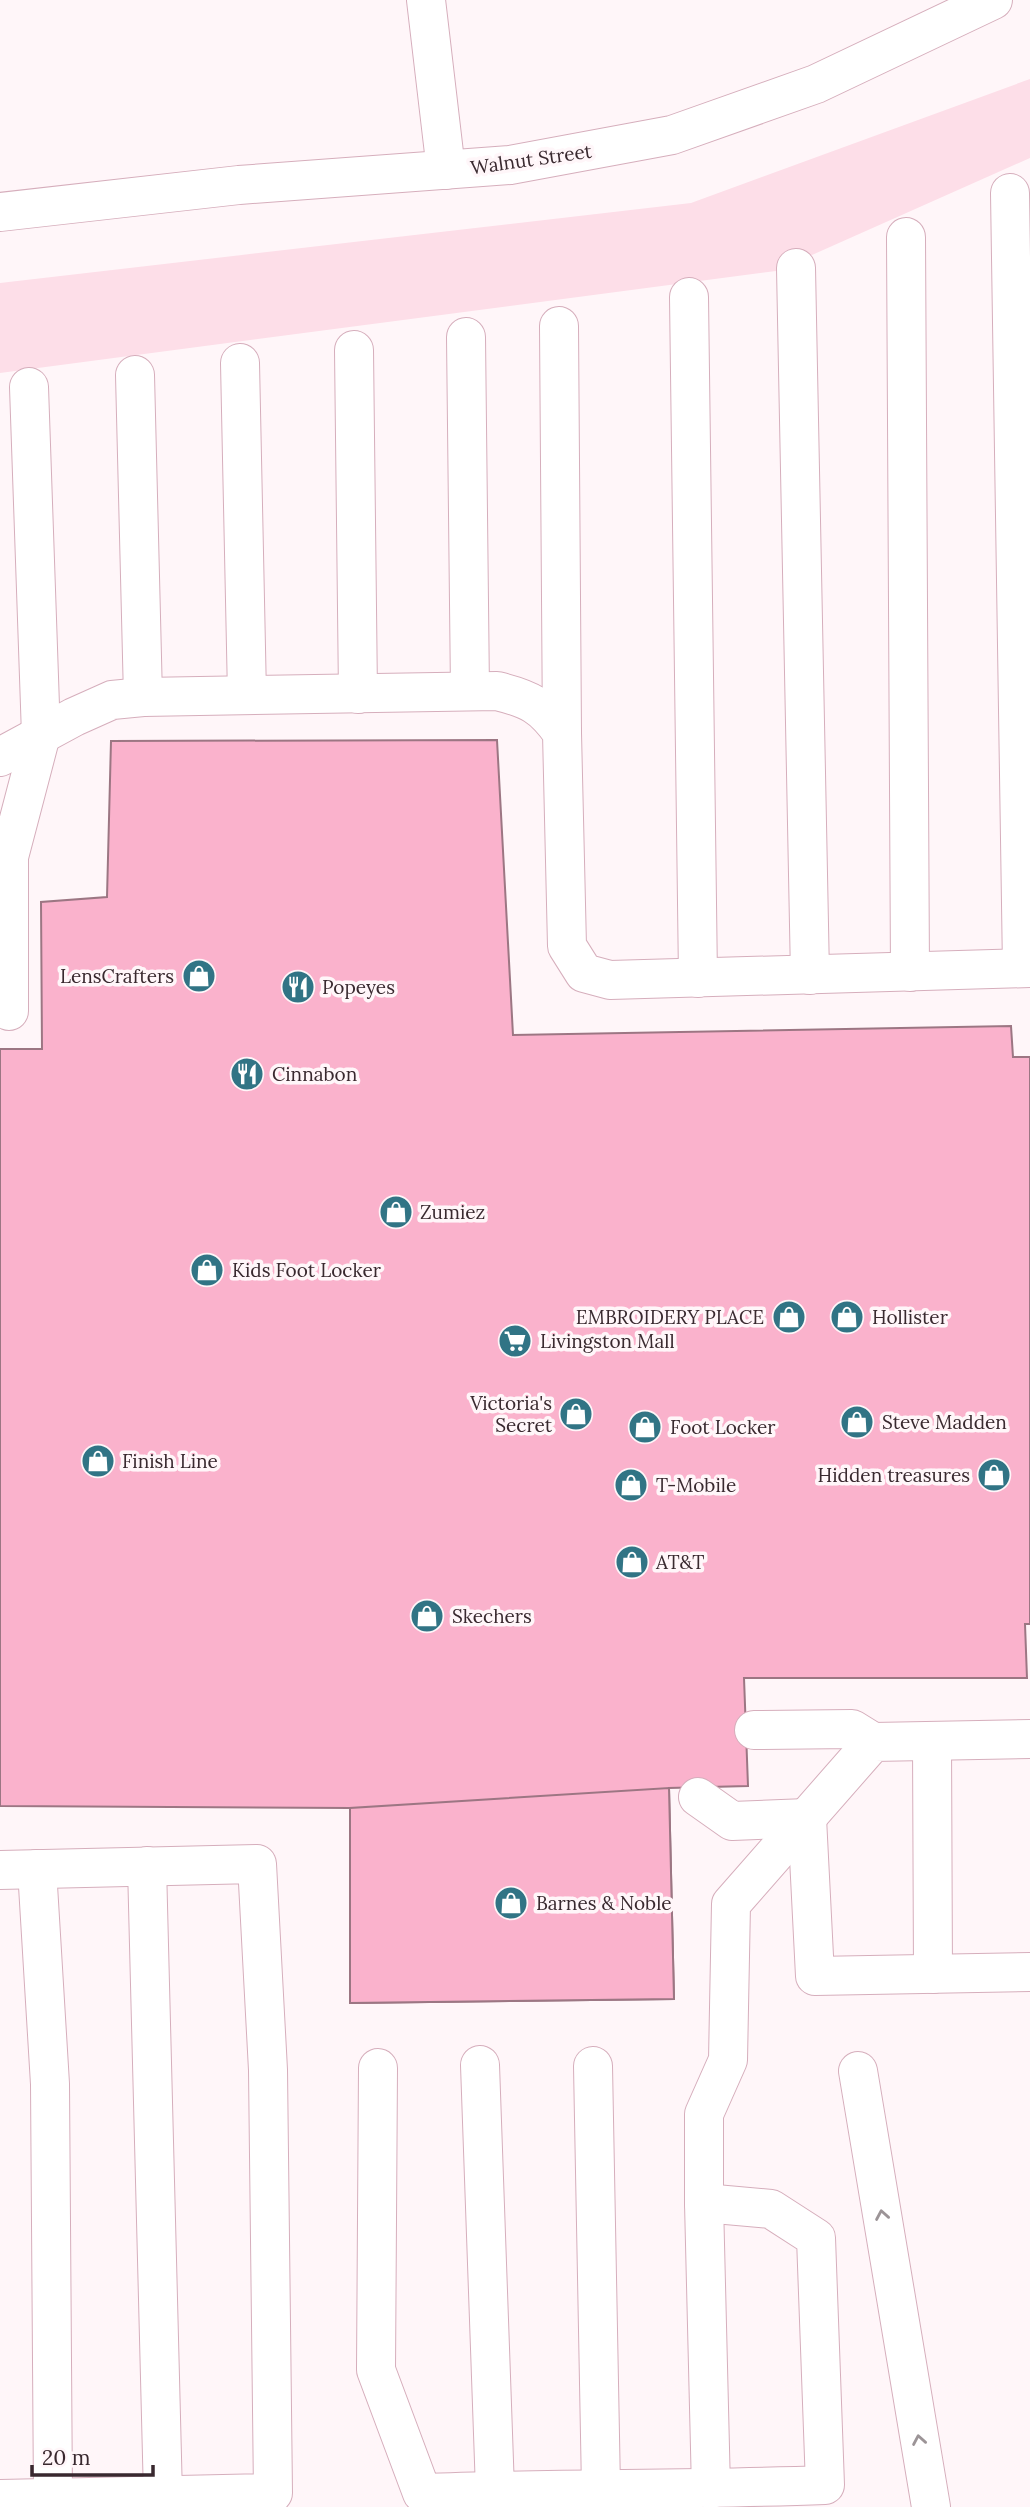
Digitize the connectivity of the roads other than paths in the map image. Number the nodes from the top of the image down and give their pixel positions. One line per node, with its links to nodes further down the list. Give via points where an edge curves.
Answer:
1 (426, 0): 3 (street)
2 (993, 0): 3 (street, Walnut Street, via 816,84 672,135 510,166)
3 (446, 170): 5 (street, Walnut Street, via 239,185)
4 (1010, 193): 22 (street)
5 (0, 212)
6 (906, 237): 23 (street)
7 (796, 268): 24 (street)
8 (689, 297): 25 (street)
9 (559, 326): 19 (street)
10 (466, 337): 15 (street)
11 (354, 350): 16 (street)
12 (240, 363): 17 (street)
13 (135, 375): 18 (street)
14 (29, 387): 20 (street)
15 (470, 691): 16 (street); 19 (street, via 518,696 547,711)
16 (358, 694): 17 (street)
17 (247, 695): 18 (street)
18 (144, 697): 20 (street, via 113,700)
19 (562, 733): 25 (street, via 568,946 584,973 610,980)
20 (41, 734): 21 (street); 26 (street, via 9,857)
21 (0, 757)
22 (1026, 968): 23 (street)
23 (910, 972): 24 (street)
24 (810, 975): 25 (street)
25 (698, 978)
26 (9, 1011)
27 (754, 1730): 30 (street, via 852,1729)
28 (1030, 1739): 29 (street)
29 (932, 1741): 30 (street); 37 (street)
30 (873, 1742): 32 (street)
31 (698, 1797): 32 (street, via 732,1821)
32 (807, 1818): 37 (street, via 815,1976); 42 (street, via 731,1904 728,2060 704,2114)
33 (146, 1866): 34 (street); 46 (street); 46 (street, via 257,1864 268,2070 273,2493)
34 (37, 1869): 35 (street); 47 (street, via 50,2084)
35 (0, 1870)
36 (1030, 1972): 37 (street)
37 (933, 1974)
38 (480, 2065): 45 (street)
39 (593, 2066): 43 (street)
40 (378, 2068): 45 (street, via 376,2370 422,2493)
41 (858, 2071): 49 (street, one-way to 41)
42 (704, 2203): 44 (street); 44 (street, via 771,2210 816,2238 825,2485)
43 (601, 2488): 44 (street); 45 (street)
44 (710, 2489)
45 (495, 2490)
46 (163, 2496): 47 (street)
47 (53, 2498): 48 (street)
48 (0, 2499)
49 (931, 2507)

